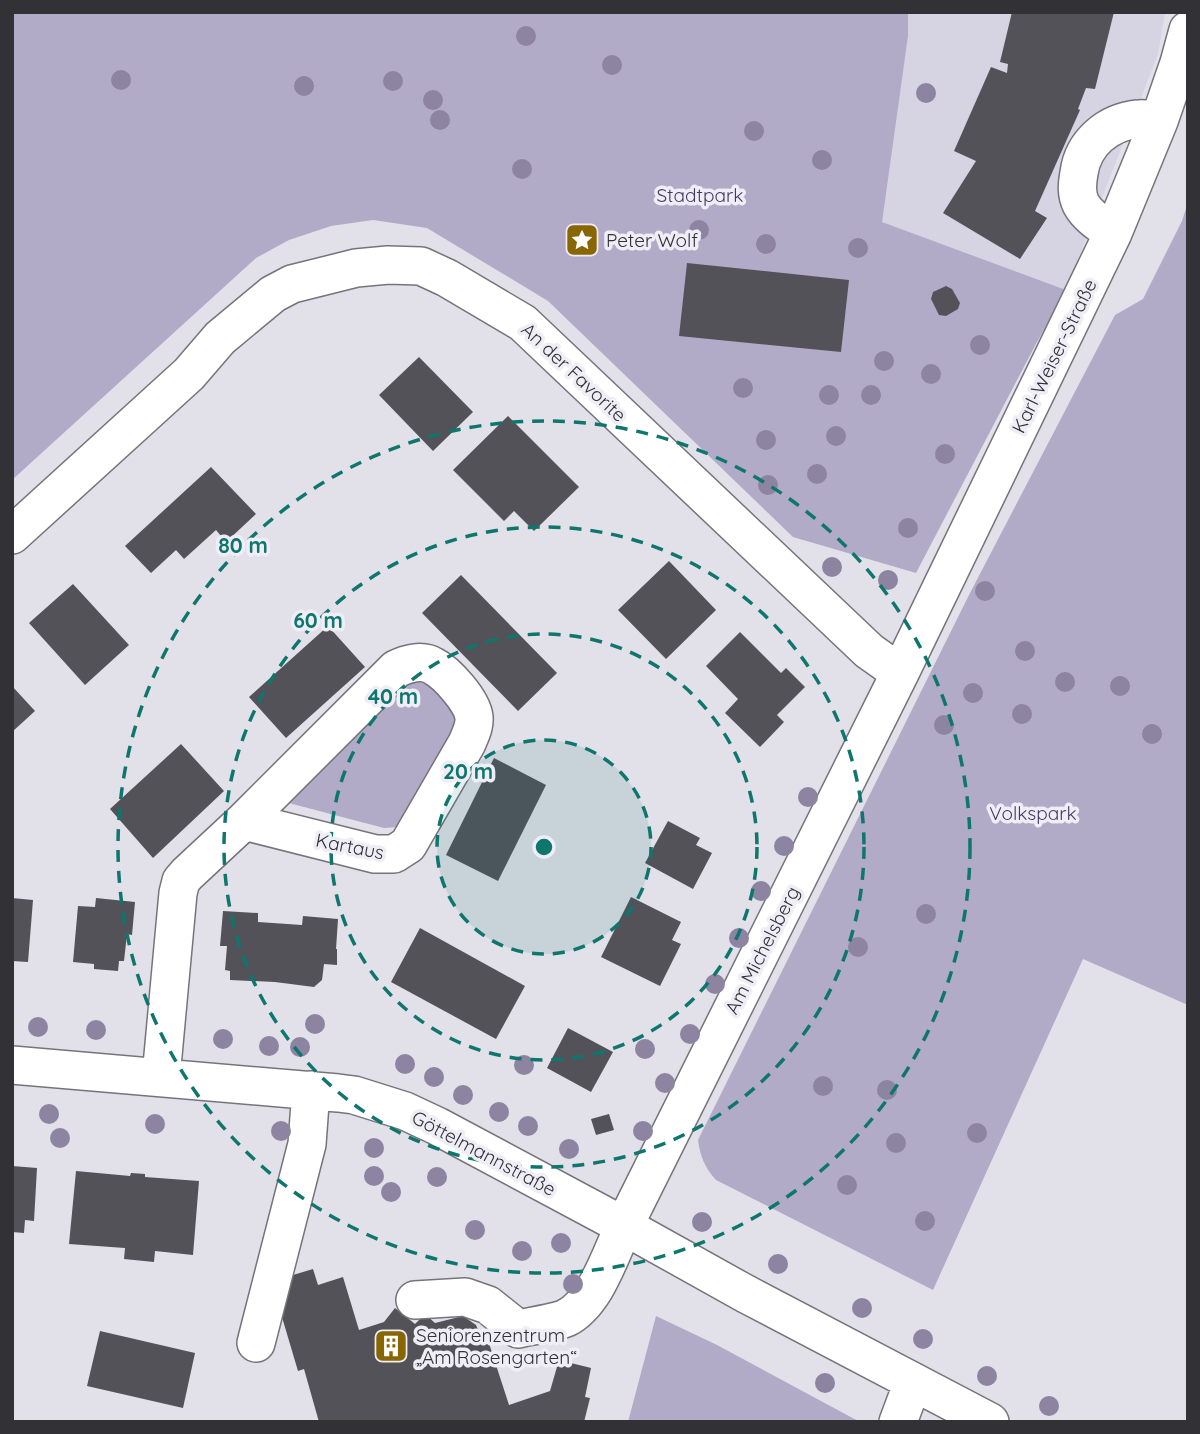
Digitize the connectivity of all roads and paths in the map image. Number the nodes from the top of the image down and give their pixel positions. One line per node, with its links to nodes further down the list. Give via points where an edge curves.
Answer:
1 (1188, 30): 2 (street, Karl-Weiser-Straße)
2 (1159, 121): 3 (street, Karl-Weiser-Straße); 3 (street, via 1139,118 1102,132 1080,162 1077,186 1083,208)
3 (1113, 233): 5 (street, Karl-Weiser-Straße)
4 (12, 535): 5 (street, An der Favorite, via 189,374 220,338 273,294 292,284 356,268 421,266 523,323 869,651)
5 (900, 673): 10 (street, Am Michelsberg)
6 (244, 821): 6 (street, Kartaus, via 396,669 407,664 432,665 462,691 474,714 474,727 408,845 394,854 375,854); 8 (street, Kartaus, via 181,881)
7 (12, 1065): 8 (street, Göttelmannstraße)
8 (161, 1077): 9 (street, Göttelmannstraße)
9 (311, 1090): 10 (street, Göttelmannstraße, via 354,1095 405,1111); 12 (street, via 307,1144)
10 (624, 1226): 11 (street, Am Michelsberg, via 588,1301 566,1318 518,1329 488,1305 465,1297); 13 (street, Göttelmannstraße)
11 (415, 1300)
12 (256, 1343)
13 (913, 1382): 14 (street); 15 (street, Göttelmannstraße)
14 (898, 1422)
15 (990, 1422)

